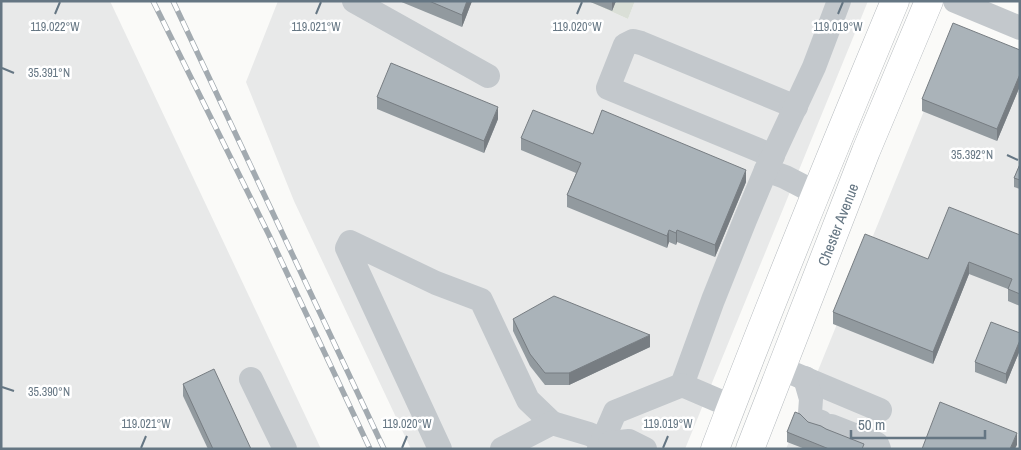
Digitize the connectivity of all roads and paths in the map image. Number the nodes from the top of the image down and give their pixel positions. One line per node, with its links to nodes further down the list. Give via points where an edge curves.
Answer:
1 (354, 1): 7 (street)
2 (839, 1): 8 (street)
3 (894, 1): 10 (main road, Chester Avenue)
4 (929, 1): 11 (main road, Chester Avenue)
5 (955, 1): 6 (street)
6 (1020, 28)
7 (488, 76)
8 (796, 107): 9 (street); 9 (street, via 641,43 633,41 625,46 608,88)
9 (770, 163): 10 (street, via 785,177); 14 (street, via 713,300)
10 (816, 193): 15 (main road, Chester Avenue)
11 (780, 368): 13 (street); 24 (main road, Chester Avenue)
12 (251, 378): 19 (street)
13 (805, 378): 16 (street); 25 (street, via 813,419 877,444)
14 (682, 385): 15 (street); 18 (street, via 615,412)
15 (731, 406): 23 (main road, Chester Avenue)
16 (880, 410)
17 (552, 423): 18 (street, via 589,434); 20 (street, via 528,400 481,300 436,283 350,242 347,248); 21 (street)
18 (606, 445): 22 (street, via 628,441)
19 (285, 449)
20 (440, 449)
21 (502, 449)
22 (645, 449)
23 (715, 449)
24 (750, 449)
25 (879, 449)

